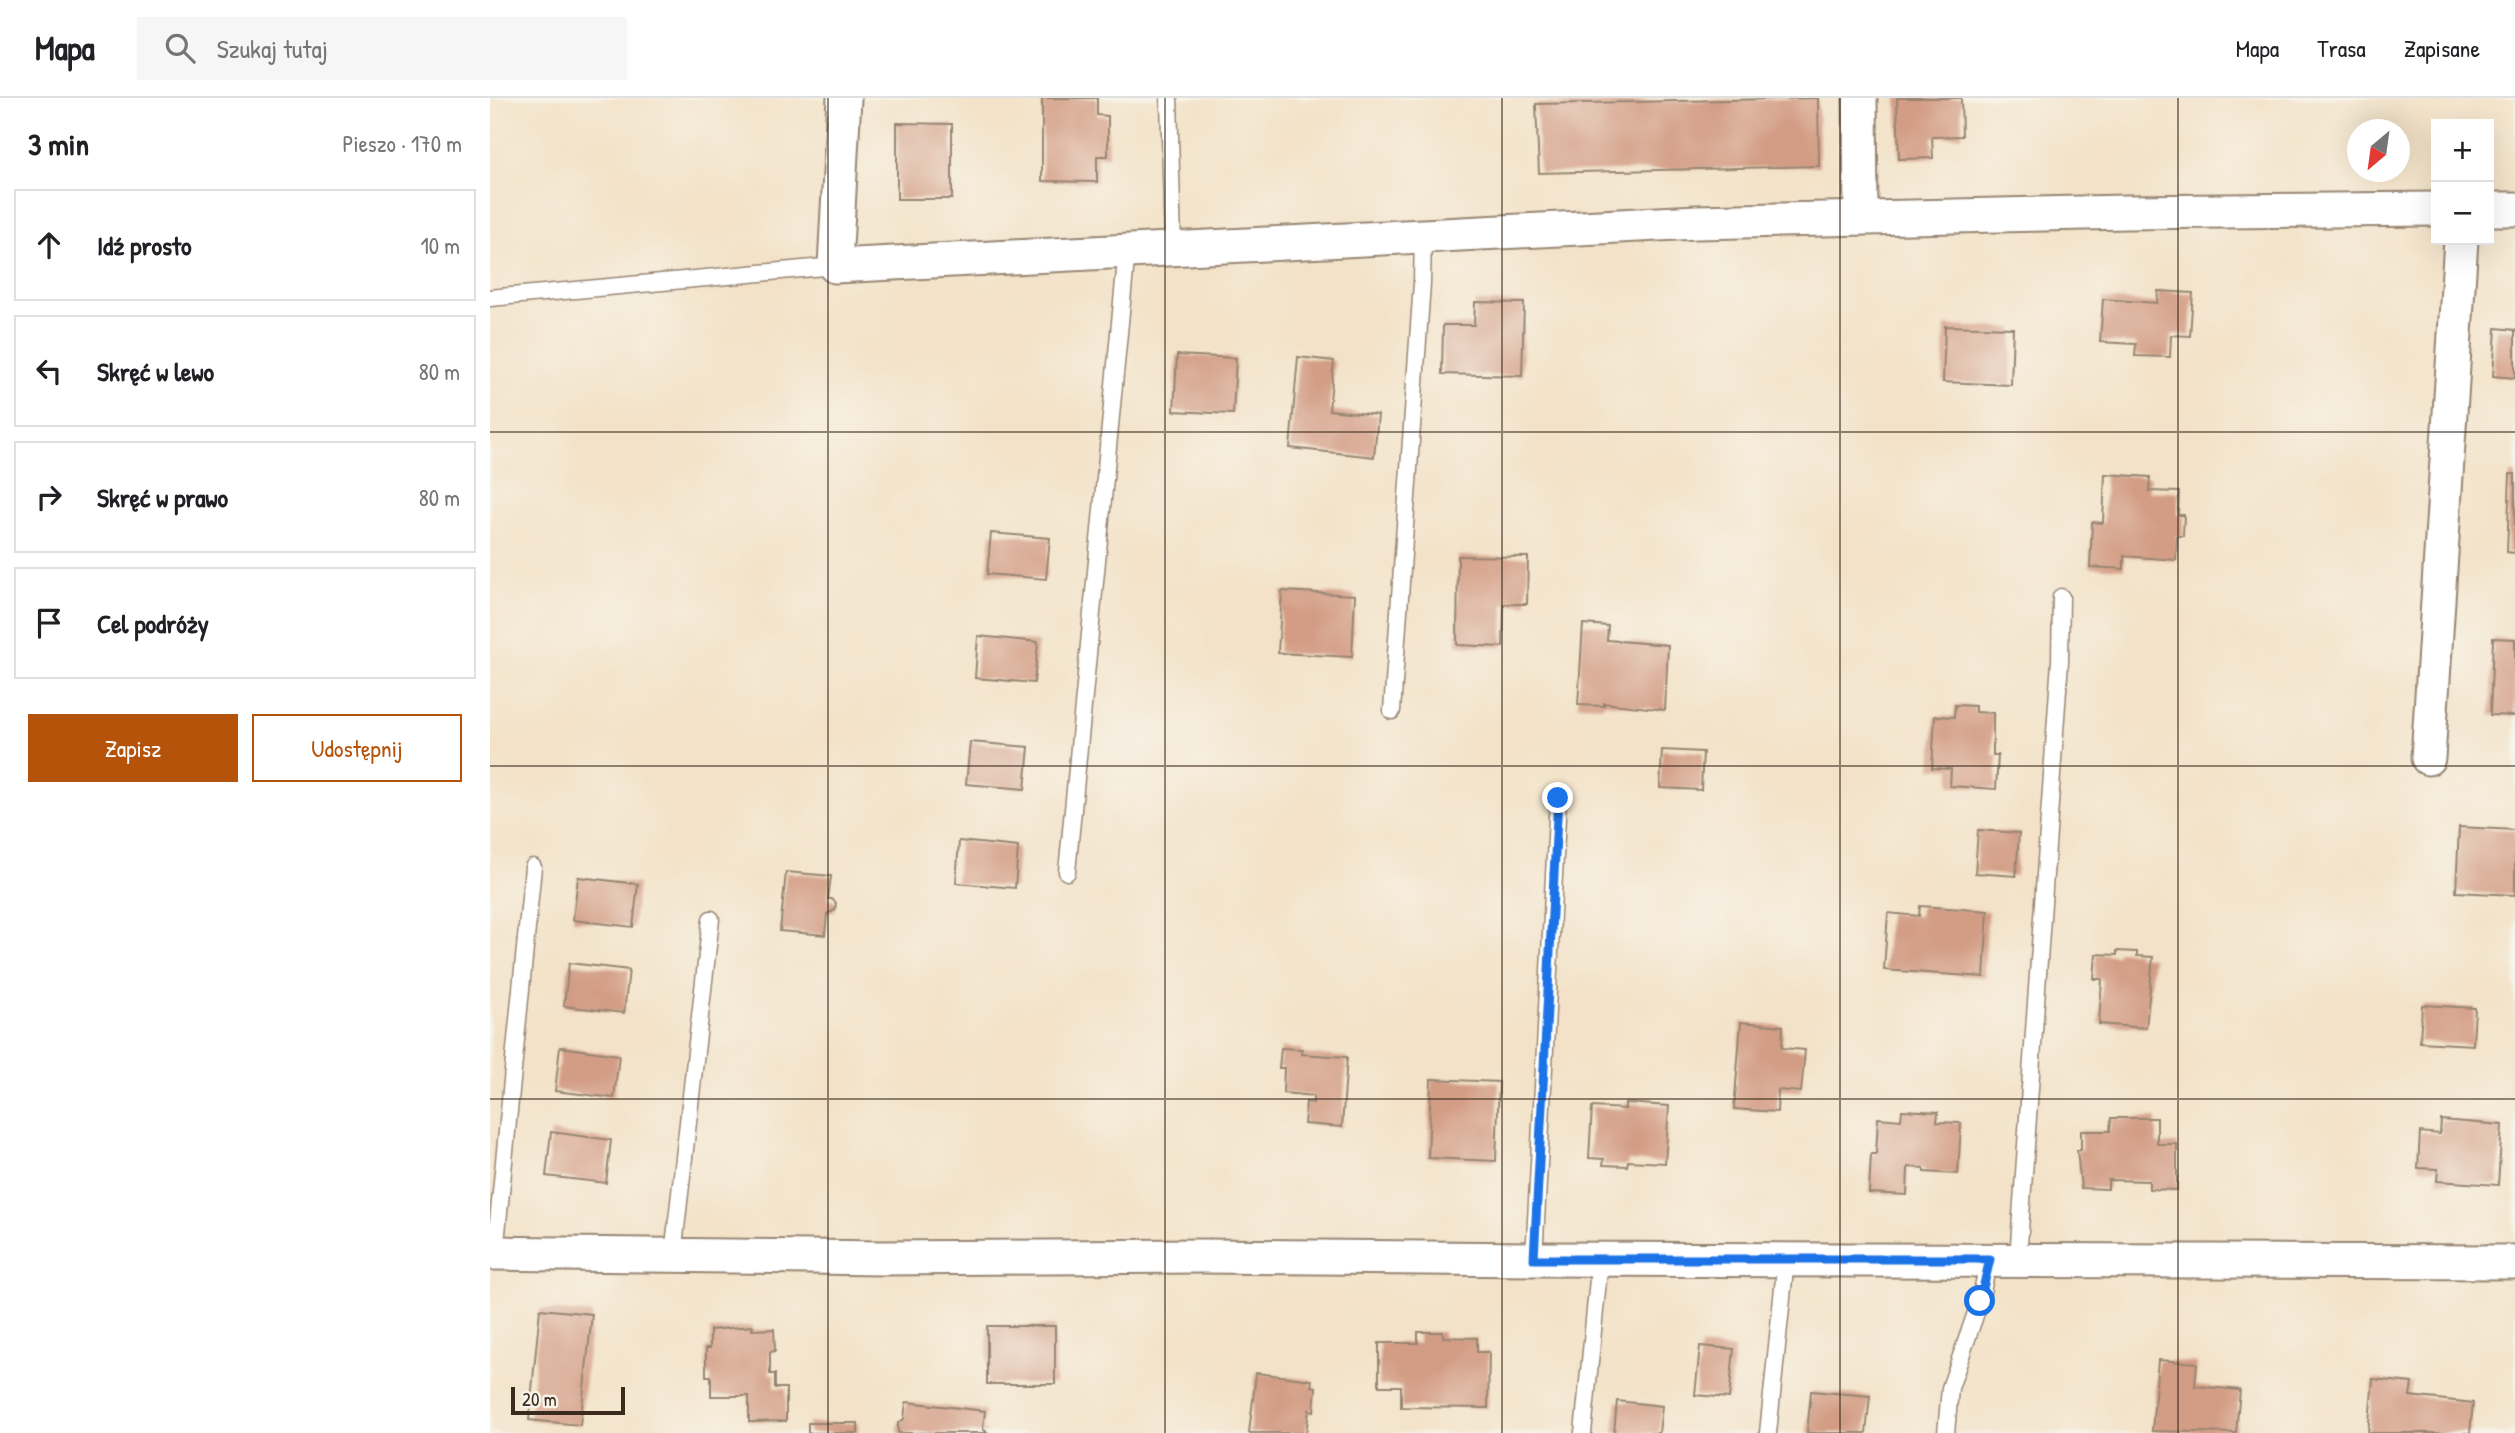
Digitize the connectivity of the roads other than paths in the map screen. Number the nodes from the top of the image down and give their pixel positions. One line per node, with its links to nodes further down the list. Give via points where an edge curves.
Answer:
1 (844, 98): 12 (street)
2 (1169, 98): 10 (lane)
3 (1860, 98): 7 (street)
4 (2431, 209): 7 (street)
5 (2494, 209): 6 (street)
6 (2515, 209)
7 (1861, 218): 8 (street)
8 (1423, 237): 10 (street); 15 (lane)
9 (2461, 245): 16 (street)
10 (1173, 247): 11 (street)
11 (1127, 250): 12 (street); 19 (lane)
12 (835, 266): 13 (lane)
13 (490, 298)
14 (2062, 597): 26 (lane, via 2060,661)
15 (1392, 711)
16 (2428, 758)
17 (1558, 798): 23 (lane)
18 (533, 867): 21 (lane)
19 (1067, 872)
20 (711, 919): 22 (lane)
21 (493, 1253): 22 (street)
22 (673, 1255): 23 (street)
23 (1534, 1259): 24 (street)
24 (1600, 1259): 25 (street); 28 (lane)
25 (1786, 1259): 26 (street); 29 (lane)
26 (2004, 1259): 27 (street); 30 (lane, via 1980,1301 1950,1388)
27 (2515, 1262)
28 (1583, 1433)
29 (1768, 1433)
30 (1946, 1433)

